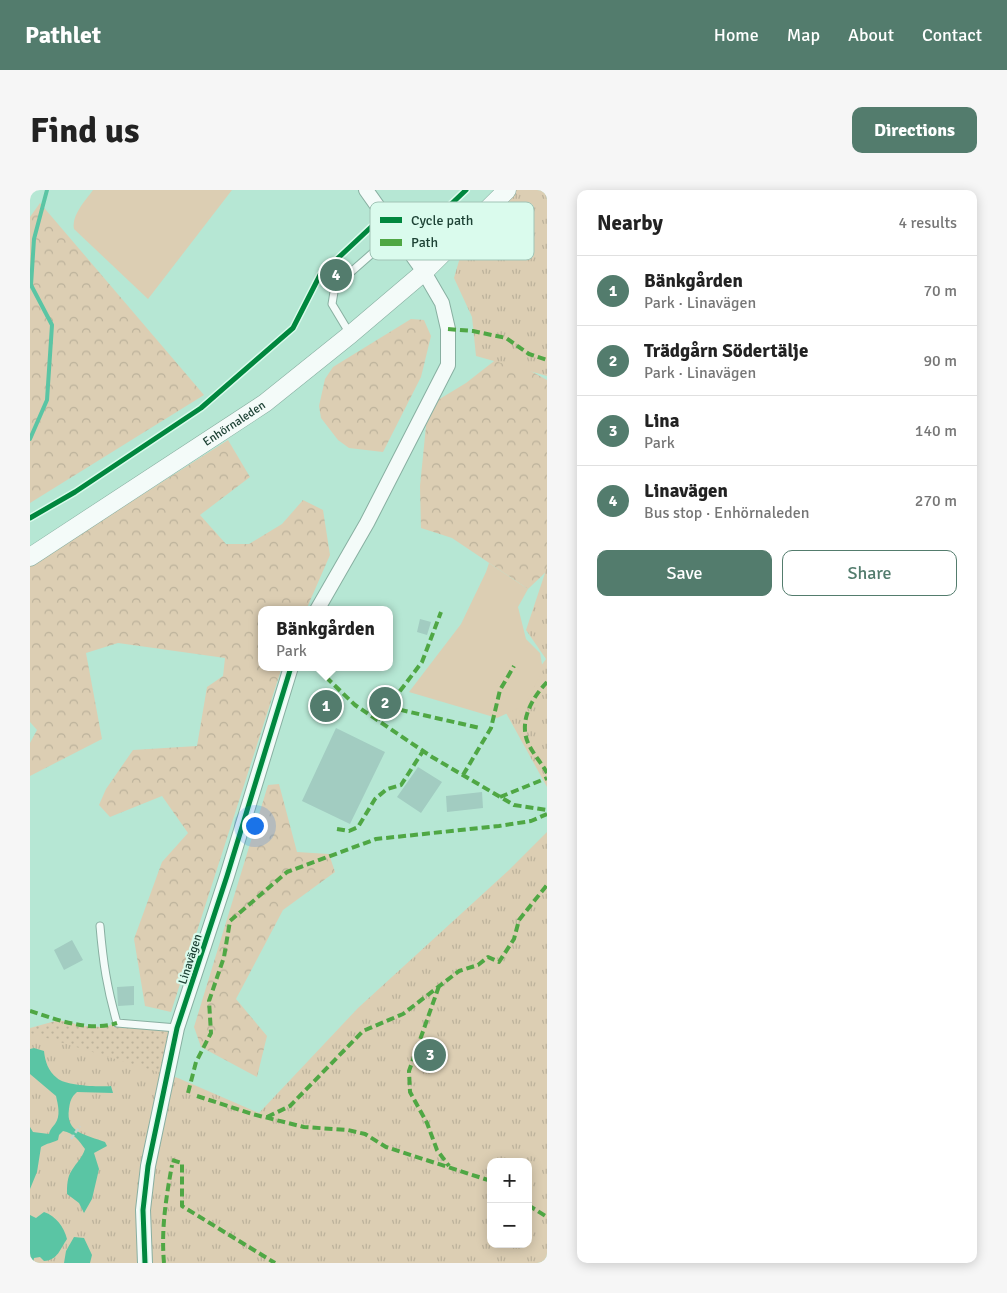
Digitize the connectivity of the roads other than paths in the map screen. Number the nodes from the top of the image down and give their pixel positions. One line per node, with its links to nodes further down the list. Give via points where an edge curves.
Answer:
1 (366, 190): 3 (street)
2 (507, 190): 4 (street, Enhörnaleden)
3 (374, 202)
4 (495, 202)
5 (370, 255): 9 (lane, via 335,286 332,304)
6 (415, 260): 8 (street)
7 (436, 260): 8 (street, Enhörnaleden)
8 (424, 272): 9 (street, Enhörnaleden); 11 (street, via 442,303 448,329 448,366 367,523)
9 (351, 334): 10 (street, Enhörnaleden, via 265,403)
10 (30, 557)
11 (319, 606)
12 (290, 671): 14 (street, Linavägen)
13 (100, 926): 14 (lane, via 107,990 117,1022)
14 (177, 1028): 15 (street, Linavägen, via 148,1166 143,1210)
15 (145, 1263)

